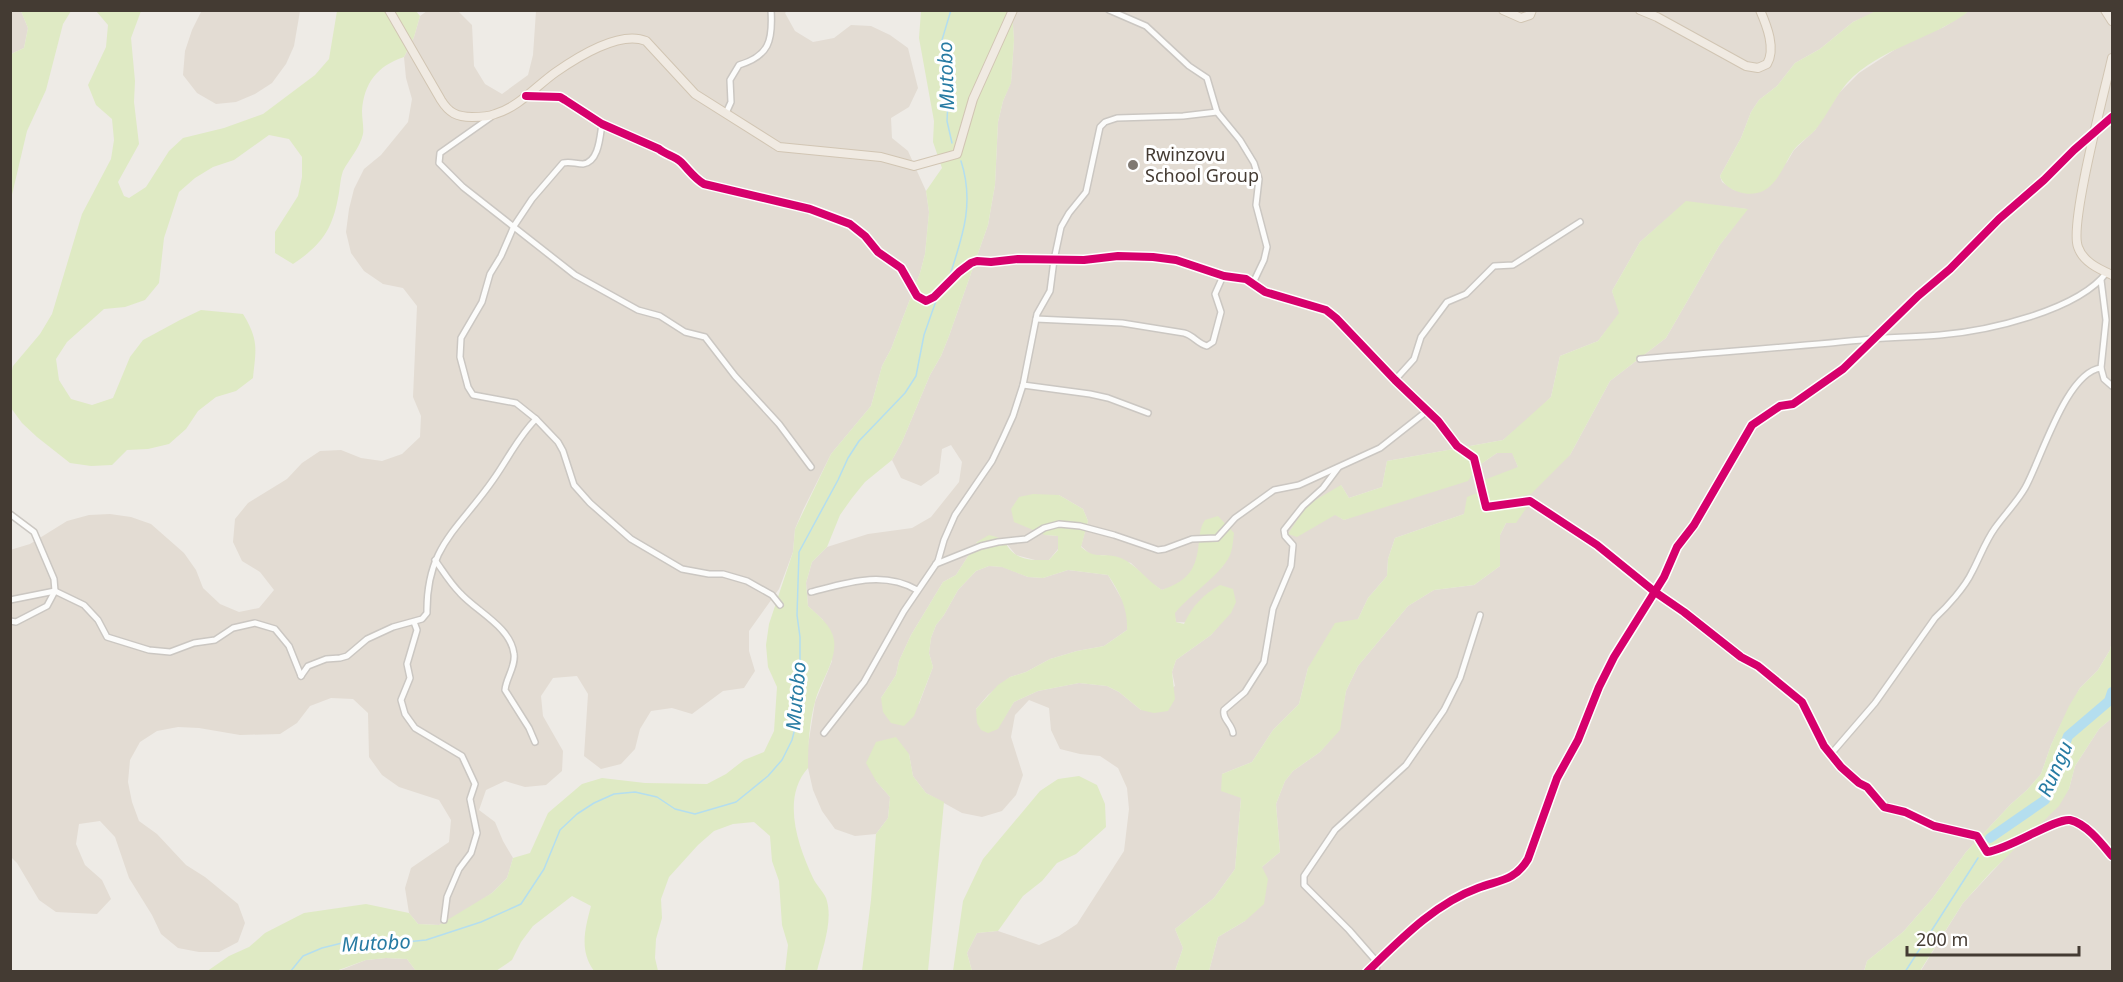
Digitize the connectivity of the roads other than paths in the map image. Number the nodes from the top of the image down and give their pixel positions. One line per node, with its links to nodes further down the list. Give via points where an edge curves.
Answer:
1 (389, 10): 15 (main road, via 446,109 464,117)
2 (771, 10): 14 (street, via 768,47 754,61 739,65 730,80 731,102)
3 (1013, 10): 14 (main road, via 973,99 957,154 914,166 882,157 784,148)
4 (1109, 10): 13 (street, via 1146,27 1207,78)
5 (1503, 10): 6 (main road, via 1521,18)
6 (1532, 10)
7 (1640, 10): 8 (main road, via 1746,66 1758,68 1767,64 1771,52)
8 (1760, 10)
9 (2105, 10): 10 (main road)
10 (2112, 21)
11 (2112, 58): 18 (main road)
12 (526, 96): 14 (main road, via 584,55 618,40 635,38 646,41 695,94); 15 (main road); 17 (street, via 560,98)
13 (1217, 112): 21 (street, via 1105,122 1097,134 1089,186 1061,227); 25 (street, via 1258,171 1256,205 1267,246)
14 (726, 113)
15 (495, 114): 20 (street, via 440,153 439,163)
16 (2112, 117): 18 (street)
17 (602, 124): 20 (street, via 591,159 582,164 563,163); 21 (street, via 659,149 704,184 810,209 850,224 901,268 917,296 926,301 971,263)
18 (2096, 133): 22 (main road, via 2076,242 2087,261); 27 (street)
19 (1580, 222): 30 (street, via 1513,265 1494,266 1466,294 1447,302 1421,337 1414,359)
20 (514, 226): 35 (street, via 490,274 479,308 461,338 460,357 473,395 516,403); 36 (street, via 575,275 610,296 660,316 685,332 705,337)
21 (1054, 260): 23 (street, via 1153,257 1176,260); 26 (street, via 1050,291)
22 (2110, 273): 24 (street)
23 (1223, 276): 25 (street); 26 (street, via 1215,294 1221,318 1213,342 1207,346 1184,333 1122,323)
24 (2101, 280): 27 (street, via 2046,312 1960,333); 29 (street, via 2106,320)
25 (1253, 283): 30 (street, via 1265,292 1329,312)
26 (1036, 319): 31 (street)
27 (1874, 339): 28 (street); 44 (street, via 1843,369 1802,399 1780,406 1752,425 1677,547)
28 (1640, 359)
29 (2101, 368): 32 (street, via 2104,379); 53 (street, via 2088,372 2062,408 2026,487 1995,528 1967,581 1935,618 1875,703)
30 (1395, 380): 33 (street)
31 (1023, 385): 34 (street, via 1108,398); 40 (street, via 992,461 955,516)
32 (2112, 386)
33 (1427, 411): 37 (street, via 1386,444); 44 (street, via 1457,446 1474,458 1486,507 1530,501 1596,544)
34 (1148, 413)
35 (536, 419): 39 (street); 46 (street, via 558,442 574,485 631,539 682,569 747,581 772,595)
36 (811, 467)
37 (1339, 467): 40 (street, via 1274,490 1235,518 1217,538 1192,540 1158,550 1080,526 1059,524 1026,539 981,546); 51 (street, via 1284,530 1293,545 1291,566 1273,609 1264,662 1245,692 1224,710)
38 (10, 514): 42 (street, via 34,532)
39 (435, 560): 49 (street, via 428,581 427,613); 52 (street, via 461,594 491,617 512,647 514,658 505,690)
40 (935, 565): 41 (street)
41 (917, 590): 43 (street, via 901,582 866,579); 50 (street, via 864,682)
42 (56, 591): 45 (street); 48 (street, via 47,606); 49 (street, via 84,605 107,637 149,650 170,652 215,640 233,628 255,623 275,629 288,646 301,676 308,666 347,656 367,639)
43 (811, 592)
44 (1655, 592): 53 (street, via 1802,702); 56 (street, via 1599,687 1578,740 1557,778 1522,869 1447,903)
45 (10, 600)
46 (780, 605)
47 (1480, 615): 56 (street, via 1460,678 1444,710 1406,765 1335,830 1304,876 1304,885)
48 (10, 621)
49 (414, 622): 55 (street, via 417,630 407,664 410,678 401,700 405,714 415,728 462,756 475,784 470,799 477,833 471,853 447,897)
50 (824, 733)
51 (1233, 733)
52 (535, 742)
53 (1831, 754): 54 (street, via 1884,807 1934,826 1977,836 1987,852 2069,820 2086,829)
54 (2112, 856)
55 (444, 920)
56 (1377, 962): 57 (street); 58 (street)
57 (1367, 972)
58 (1376, 972)

